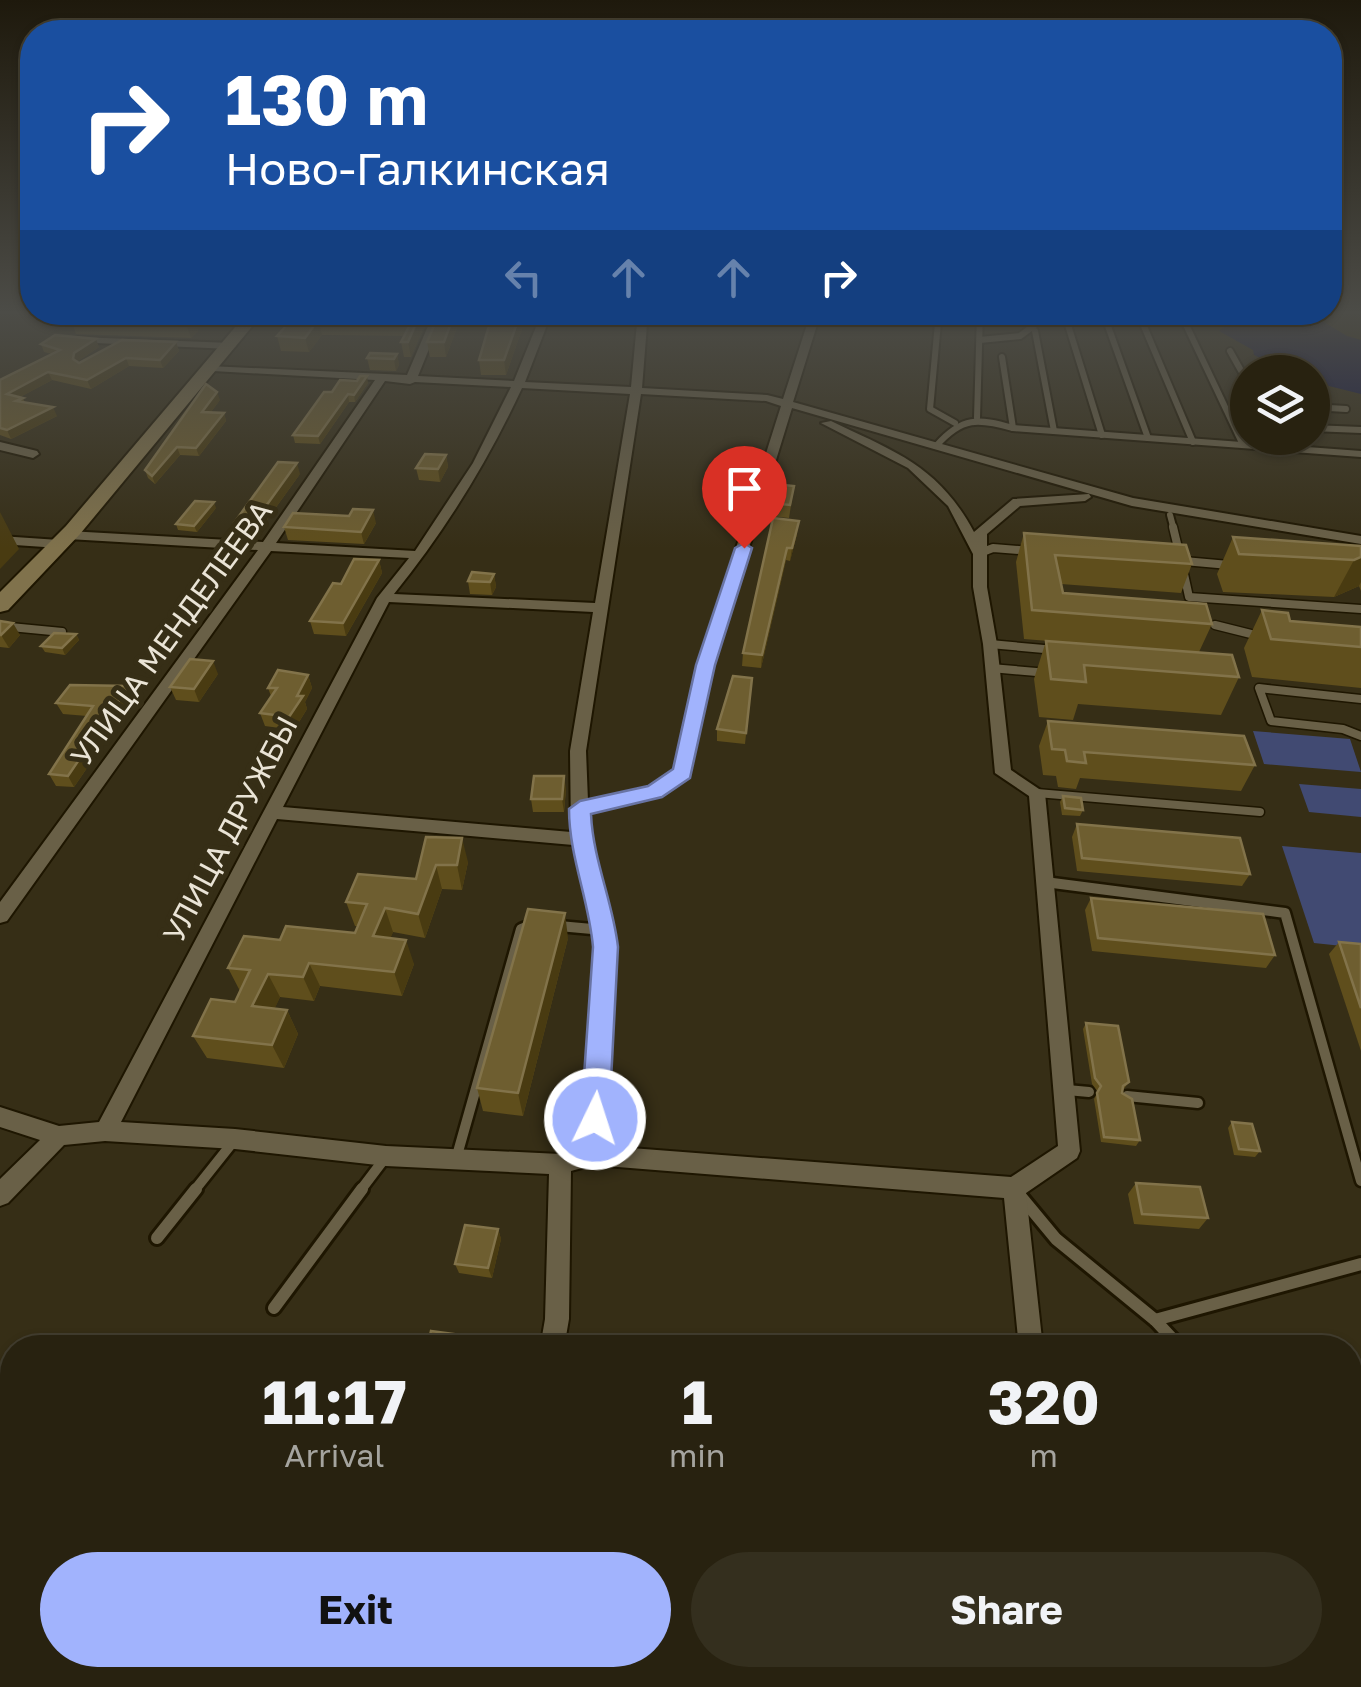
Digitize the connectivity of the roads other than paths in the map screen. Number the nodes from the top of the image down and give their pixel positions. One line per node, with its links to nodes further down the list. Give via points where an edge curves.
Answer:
1 (193, 391): 35 (main road)
2 (372, 391): 38 (street, УЛИЦА МЕНДЕЛЕЕВА)
3 (517, 391): 42 (street, УЛИЦА ДРУЖБЫ, via 488,451)
4 (630, 391): 5 (street)
5 (636, 391): 15 (street); 47 (street)
6 (790, 391): 15 (street)
7 (932, 391): 20 (lane, via 930,408)
8 (979, 391): 19 (lane)
9 (1007, 391): 21 (lane)
10 (1047, 391): 24 (lane)
11 (1088, 391): 25 (lane)
12 (1131, 391): 26 (lane)
13 (1171, 391): 27 (lane)
14 (1218, 391): 18 (lane)
15 (786, 404): 29 (street); 40 (street, via 912,465 953,504); 60 (street, via 706,665 682,773 654,792)
16 (1330, 409): 17 (lane)
17 (1346, 409)
18 (1230, 416)
19 (978, 418): 20 (lane); 21 (lane)
20 (955, 424): 29 (lane)
21 (1013, 428): 24 (lane)
22 (1330, 429): 23 (lane)
23 (1361, 430)
24 (1054, 432): 25 (lane)
25 (1102, 435): 26 (lane)
26 (1148, 438): 27 (lane)
27 (1193, 442): 28 (lane)
28 (1230, 444)
29 (937, 445): 37 (street, via 1132,502)
30 (0, 446): 32 (street)
31 (1330, 452): 33 (lane)
32 (32, 454)
33 (1361, 454)
34 (1170, 515): 40 (street, via 1078,496 1017,502 980,534); 41 (street); 43 (lane)
35 (64, 539): 36 (street); 38 (street); 46 (main road)
36 (0, 540)
37 (1361, 540)
38 (268, 546): 42 (street); 65 (street, УЛИЦА МЕНДЕЛЕЕВА)
39 (1047, 552): 40 (lane)
40 (980, 553): 53 (street)
41 (1361, 553)
42 (417, 557): 45 (street, УЛИЦА ДРУЖБЫ)
43 (1182, 561): 44 (lane); 48 (lane, via 1189,597)
44 (1242, 566)
45 (384, 598): 47 (street); 61 (street, УЛИЦА ДРУЖБЫ)
46 (0, 605)
47 (602, 608): 60 (street, via 578,751)
48 (1361, 610)
49 (1214, 625): 52 (lane)
50 (0, 626): 51 (lane)
51 (62, 632)
52 (1268, 638)
53 (990, 644): 54 (lane); 55 (street)
54 (1064, 651)
55 (991, 668): 56 (lane); 59 (street, via 1002,773)
56 (1064, 674)
57 (1361, 699): 58 (lane, via 1259,688 1271,721)
58 (1361, 736)
59 (1038, 793): 62 (lane); 64 (street)
60 (580, 809): 63 (street)
61 (273, 812): 63 (street); 72 (street, УЛИЦА ДРУЖБЫ)
62 (1260, 812)
63 (580, 839): 66 (street)
64 (1046, 882): 67 (street); 79 (lane, via 1286,913)
65 (0, 916)
66 (604, 930): 75 (street); 77 (lane, via 530,924 521,929)
67 (1064, 1090): 68 (lane); 80 (street, via 1069,1151)
68 (1089, 1092)
69 (1128, 1096): 70 (lane)
70 (1198, 1103)
71 (0, 1117): 73 (street)
72 (105, 1131): 73 (street); 74 (street)
73 (58, 1136): 81 (street)
74 (235, 1139): 76 (street); 82 (lane)
75 (593, 1155): 78 (street); 80 (street)
76 (386, 1156): 77 (street); 84 (lane)
77 (456, 1159): 78 (street)
78 (560, 1164): 86 (street)
79 (1361, 1181)
80 (1014, 1188): 85 (lane, via 1056,1238); 87 (street)
81 (0, 1194)
82 (157, 1238)
83 (1361, 1264): 85 (lane)
84 (274, 1308)
85 (1155, 1320): 88 (lane)
86 (554, 1335)
87 (1030, 1335)
88 (1169, 1335)

